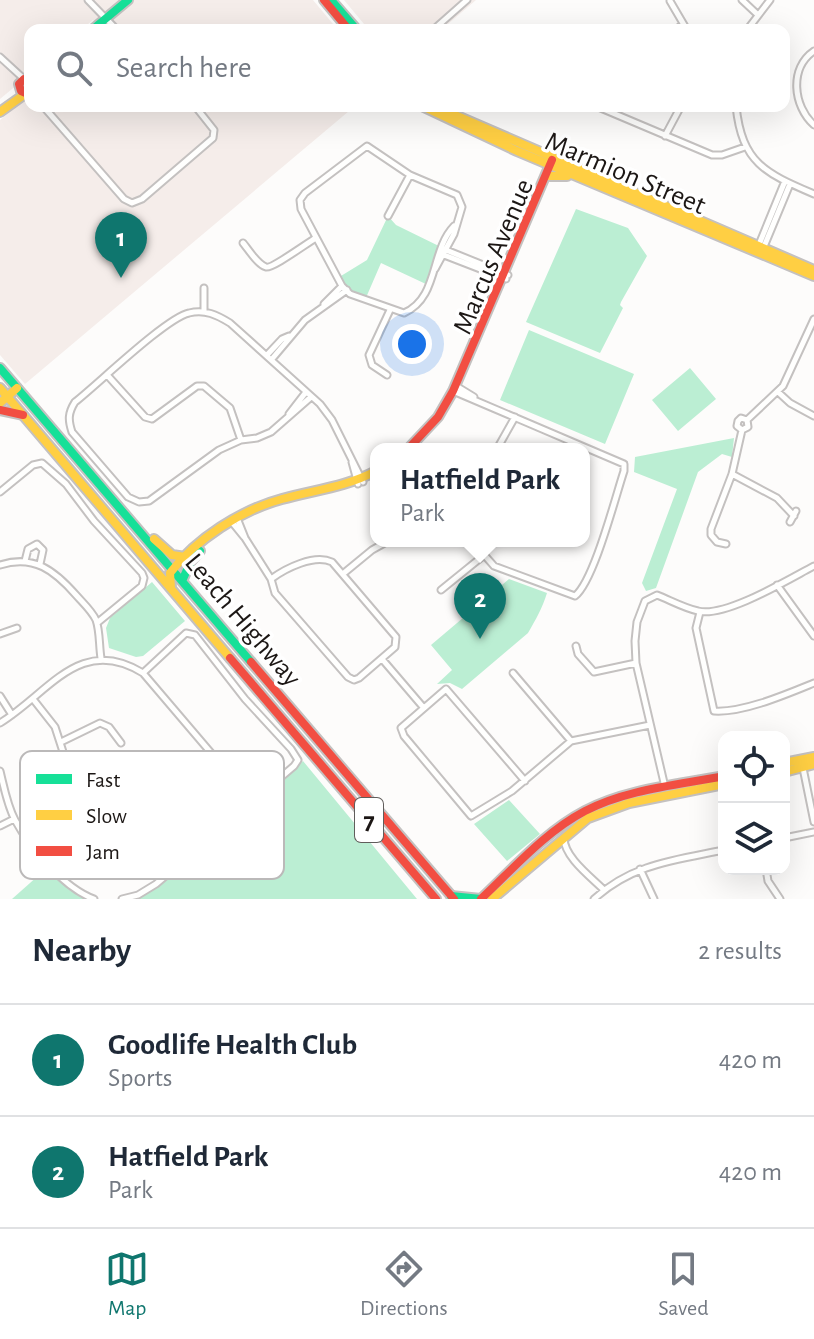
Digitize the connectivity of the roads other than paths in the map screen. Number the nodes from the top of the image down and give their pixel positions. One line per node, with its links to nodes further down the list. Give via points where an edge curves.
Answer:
1 (88, 0): 10 (street)
2 (128, 0): 10 (main road)
3 (324, 0): 14 (main road)
4 (331, 0): 15 (main road)
5 (467, 0): 16 (street)
6 (742, 0): 9 (street)
7 (770, 0): 9 (street)
8 (670, 1): 17 (street)
9 (757, 14): 18 (street)
10 (105, 20): 11 (main road); 12 (street); 13 (street)
11 (100, 24)
12 (107, 24)
13 (110, 24)
14 (344, 24)
15 (352, 24)
16 (440, 24)
17 (683, 24)
18 (751, 24)
19 (814, 51): 31 (street, via 801,63 797,80 801,107)
20 (0, 57): 21 (street)
21 (24, 86)
22 (24, 88): 23 (main road)
23 (0, 112)
24 (48, 112): 25 (street, via 132,203 213,138 214,130)
25 (200, 112)
26 (436, 112): 34 (main road, Marmion Street)
27 (447, 112): 34 (main road, Marmion Street)
28 (610, 112): 32 (street)
29 (678, 112): 32 (street)
30 (737, 112): 33 (street)
31 (814, 125)
32 (665, 136): 33 (street, via 712,155)
33 (745, 147): 37 (street, via 764,170)
34 (554, 162): 36 (main road, Marcus Avenue); 38 (main road, Marmion Street); 43 (main road, Marmion Street); 46 (main road, Marcus Avenue)
35 (410, 175): 40 (street); 41 (street, via 362,147 300,200); 44 (street, via 457,195 462,207)
36 (550, 176): 38 (main road); 46 (main road, Marcus Avenue)
37 (788, 182): 39 (street); 43 (street)
38 (598, 185): 43 (main road, Marmion Street)
39 (814, 194)
40 (388, 216)
41 (316, 238): 42 (street, via 269,268); 49 (street)
42 (243, 243)
43 (760, 250): 45 (main road, Marmion Street); 47 (main road, Marmion Street)
44 (443, 251): 46 (street); 50 (street, via 421,301 404,313)
45 (814, 270)
46 (505, 276): 60 (main road, Marcus Avenue)
47 (814, 276)
48 (204, 288): 51 (street)
49 (344, 288): 50 (street); 55 (street)
50 (390, 310): 57 (street, via 369,355 372,365)
51 (204, 311): 55 (street, via 230,323); 58 (street, via 176,318)
52 (814, 319): 53 (street)
53 (804, 339): 54 (street); 62 (street)
54 (814, 344)
55 (269, 357): 63 (street)
56 (0, 368): 61 (main road, Leach Highway / 7)
57 (387, 375)
58 (108, 376): 69 (street, via 152,419 204,386 230,408); 69 (street, via 75,402 68,421 128,497 149,501)
59 (0, 388): 64 (main road, Leach Highway / 7)
60 (457, 389): 68 (street); 71 (main road, Marcus Avenue); 72 (main road, Marcus Avenue, via 441,420)
61 (19, 390): 64 (main road); 81 (main road, Leach Highway / 7)
62 (778, 392): 67 (street); 77 (street, via 747,420 738,421 742,430)
63 (308, 394): 69 (street, via 271,432); 79 (street, via 332,420)
64 (6, 400): 65 (main road); 66 (main road, Leach Highway / 7)
65 (0, 410): 66 (main road)
66 (23, 415): 98 (main road, Leach Highway / 7)
67 (814, 416)
68 (515, 417): 70 (street); 73 (street)
69 (241, 440)
70 (569, 440): 74 (street); 75 (street)
71 (414, 443)
72 (420, 443)
73 (500, 443)
74 (568, 443)
75 (576, 443)
76 (590, 449): 87 (street, via 624,464 624,471 579,593 567,595 507,572)
77 (732, 474): 82 (street, via 777,498); 84 (street, via 711,529 717,542)
78 (370, 477): 79 (main road)
79 (360, 481): 83 (main road, via 270,502)
80 (0, 492): 101 (street, via 42,463 142,573 142,586)
81 (114, 500): 88 (main road, via 167,552); 93 (main road, Leach Highway / 7)
82 (793, 516)
83 (235, 522): 88 (main road); 95 (street); 96 (main road, via 197,553)
84 (726, 544)
85 (377, 547): 94 (street)
86 (476, 547): 87 (street)
87 (483, 556): 99 (street)
88 (185, 557): 93 (main road)
89 (25, 561): 90 (street); 90 (street, via 28,549 37,544 43,550); 91 (street)
90 (40, 564): 101 (street, via 59,576)
91 (0, 565)
92 (814, 566): 97 (street)
93 (172, 569): 96 (main road, Leach Highway / 7); 98 (main road)
94 (343, 573): 95 (street, via 327,559 290,566); 107 (street, via 396,637 395,647)
95 (271, 579): 107 (street, via 275,593 348,677 359,678)
96 (182, 581): 109 (main road, Leach Highway / 7)
97 (777, 585): 100 (street, via 725,608); 104 (street)
98 (171, 588): 117 (main road, Leach Highway / 7)
99 (441, 590)
100 (700, 612): 108 (street, via 651,596 637,622); 112 (street, via 696,628 714,711 787,695)
101 (97, 623): 106 (street)
102 (17, 628): 103 (street)
103 (0, 634)
104 (814, 636)
105 (576, 646): 108 (street, via 594,672)
106 (101, 658): 110 (street); 114 (street, via 72,667)
107 (382, 659): 115 (street)
108 (636, 663): 119 (street)
109 (255, 666): 117 (main road, via 287,712); 120 (main road, Leach Highway / 7)
110 (143, 673): 126 (street); 133 (street, via 186,633 195,635 298,760)
111 (513, 673): 121 (street)
112 (814, 683)
113 (0, 696): 116 (street)
114 (33, 699): 116 (street); 122 (street)
115 (423, 707): 135 (street, via 446,689); 135 (street, via 401,731 471,816)
116 (12, 715): 118 (street)
117 (281, 716): 123 (main road, Leach Highway / 7)
118 (0, 723)
119 (650, 725): 121 (street); 137 (street)
120 (312, 733): 123 (main road); 153 (main road, Leach Highway / 7)
121 (571, 741): 135 (street)
122 (61, 742): 124 (street, via 100,723); 125 (street)
123 (302, 742): 156 (main road, Leach Highway / 7)
124 (121, 743)
125 (63, 751)
126 (208, 751)
127 (814, 757): 129 (main road)
128 (790, 763): 129 (main road)
129 (802, 764): 130 (main road); 131 (main road); 139 (street)
130 (814, 764)
131 (790, 769)
132 (0, 771): 138 (street)
133 (284, 772)
134 (718, 778): 137 (main road)
135 (525, 781)
136 (718, 785): 137 (main road)
137 (666, 792): 143 (main road, via 607,810); 157 (main road, via 616,799 578,816)
138 (14, 819): 140 (street); 141 (street)
139 (814, 822)
140 (0, 826)
141 (20, 826)
142 (814, 832): 144 (street)
143 (566, 834): 145 (main road); 147 (street, via 564,846)
144 (790, 837)
145 (552, 847): 147 (street); 158 (main road)
146 (718, 851): 148 (street)
147 (571, 855): 152 (street)
148 (640, 869): 152 (street); 160 (street)
149 (767, 875): 161 (street)
150 (63, 879): 154 (street)
151 (162, 879): 155 (street)
152 (604, 890): 159 (street)
153 (452, 897): 157 (main road)
154 (94, 899)
155 (122, 899)
156 (436, 899)
157 (481, 899)
158 (492, 899)
159 (594, 899)
160 (654, 899)
161 (780, 899)

